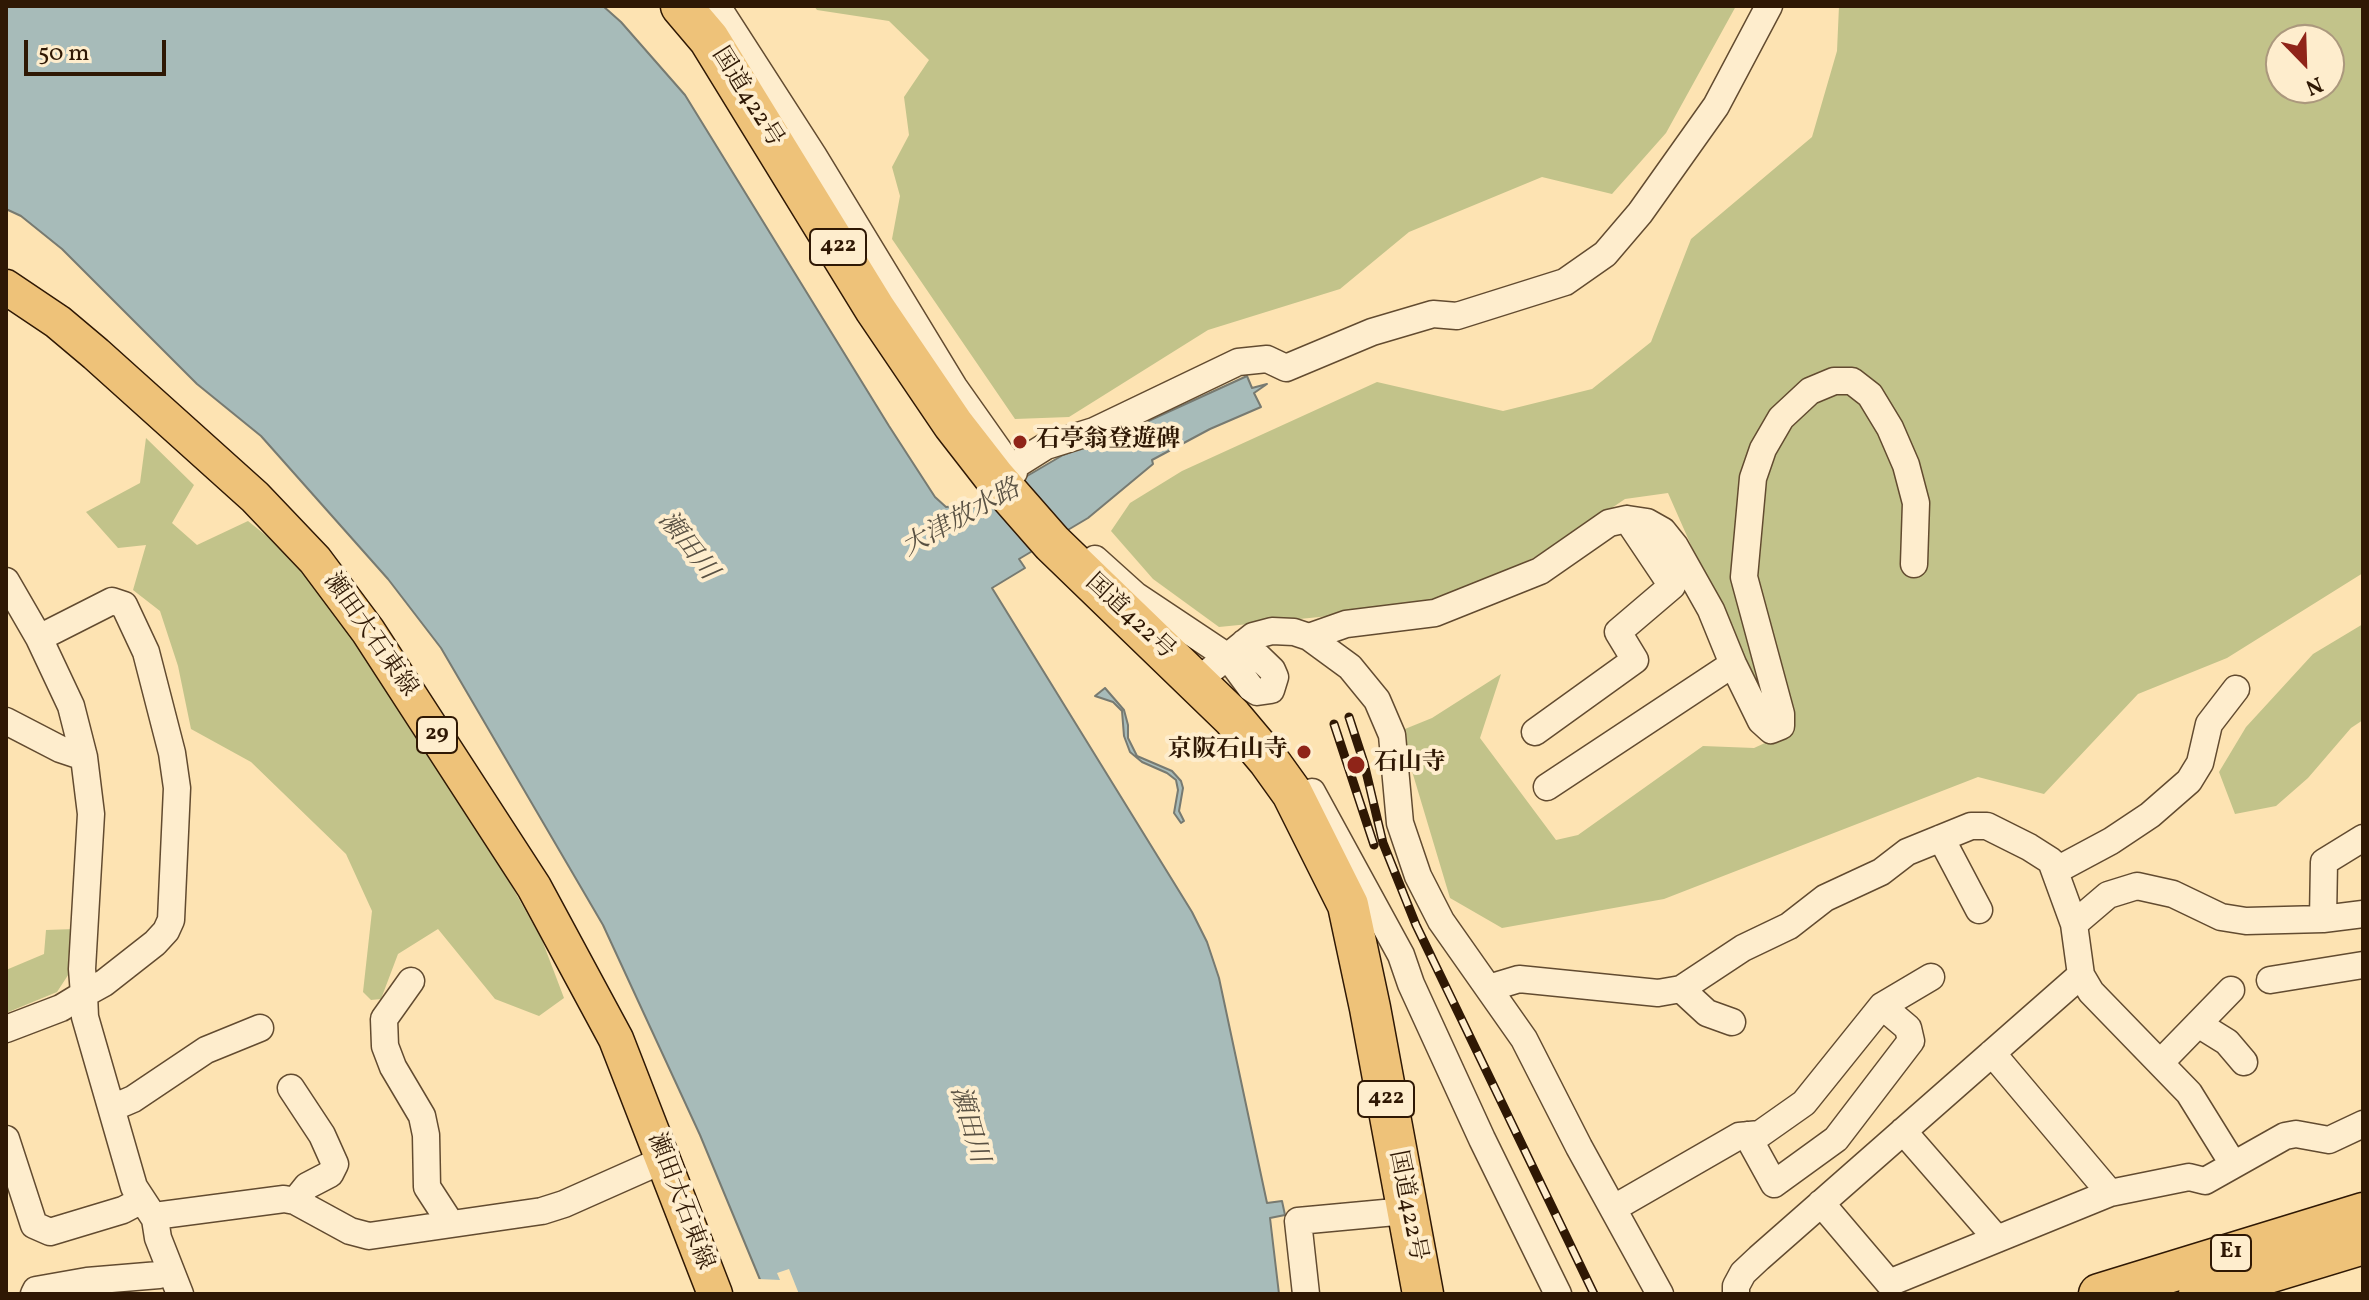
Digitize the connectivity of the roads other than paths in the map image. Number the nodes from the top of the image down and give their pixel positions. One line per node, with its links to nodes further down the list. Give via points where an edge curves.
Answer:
1 (681, 6): 4 (highway, 国道422号 / 422)
2 (717, 6): 4 (street)
3 (1769, 6): 6 (street, via 1716,106 1640,213 1605,254 1565,282 1457,316 1433,314 1384,328 1286,368 1267,359 1238,362 1094,431 1046,446)
4 (756, 88): 6 (highway, 国道422号 / 422, via 908,361)
5 (9, 294): 51 (main road, 瀬田大石東線 / 29, via 58,322 96,354 255,497 315,560 412,696 534,887 616,1039)
6 (1002, 477): 12 (street); 12 (highway, 国道422号 / 422, via 1052,543 1115,606)
7 (1627, 519): 10 (street, via 1609,523 1540,571 1435,613 1346,624); 13 (street, via 1647,522 1675,546 1711,610); 16 (street, via 1672,586 1618,632 1635,660)
8 (1914, 564): 13 (street, via 1916,503 1890,428 1870,395 1852,381 1834,381 1810,391 1781,418 1763,449 1753,478 1744,577 1781,726 1771,730 1761,721)
9 (6, 581): 11 (street)
10 (1309, 637): 12 (street, via 1272,631 1253,636); 33 (street, via 1350,667 1377,700 1392,735 1400,823 1418,876 1441,921)
11 (39, 638): 17 (street, via 71,706); 36 (street, via 112,601 124,605 150,665 177,788 171,920 166,931)
12 (1220, 663): 22 (highway, 国道422号 / 422); 32 (street, via 1312,792 1401,955)
13 (1733, 664): 18 (street)
14 (2236, 689): 21 (street, via 2209,724 2200,763 2189,781 2124,832)
15 (6, 721): 17 (street)
16 (1535, 732)
17 (84, 757): 36 (street, via 91,814)
18 (1547, 787)
19 (1941, 838): 21 (street, via 1971,826 1987,826 2051,861); 23 (street); 34 (street, via 1825,898 1789,926 1743,948)
20 (2363, 838): 25 (street, via 2324,862)
21 (2055, 871): 26 (street)
22 (1348, 905): 32 (street); 58 (highway, 国道422号 / 422)
23 (1979, 910)
24 (2362, 917): 25 (street)
25 (2323, 919): 26 (street, via 2262,922 2221,917 2173,894 2137,886 2108,895)
26 (2074, 924): 28 (street)
27 (2363, 965): 30 (street)
28 (2081, 975): 42 (street); 44 (street)
29 (1931, 977): 37 (street)
30 (2270, 980)
31 (411, 981): 60 (street, via 384,1019 385,1046 422,1116 427,1187)
32 (1411, 984): 68 (street)
33 (1489, 988): 34 (street, via 1519,979 1658,993); 56 (street, via 1524,1039)
34 (1681, 989): 38 (street, via 1707,1013)
35 (2231, 990): 39 (street)
36 (84, 994): 41 (street); 46 (street, via 85,1017)
37 (1882, 1006): 49 (street, via 1804,1103 1760,1134); 49 (street, via 1908,1028 1911,1041 1836,1139 1774,1184)
38 (1732, 1022)
39 (2198, 1024): 43 (street, via 2227,1042); 44 (street)
40 (260, 1028): 46 (street, via 206,1050)
41 (6, 1029)
42 (1992, 1053): 48 (street); 53 (street)
43 (2244, 1062)
44 (2160, 1063): 52 (street, via 2189,1093)
45 (291, 1088): 54 (street, via 335,1164)
46 (112, 1108): 57 (street, via 134,1187)
47 (2363, 1124): 52 (street, via 2329,1140 2285,1136)
48 (1903, 1131): 55 (street); 61 (street)
49 (1747, 1135): 56 (street)
50 (6, 1139): 57 (street, via 34,1225 50,1232 123,1210)
51 (663, 1160): 60 (street, via 553,1208); 65 (main road, 瀬田大石東線 / 29)
52 (2233, 1164): 53 (street, via 2205,1181 2189,1177)
53 (2110, 1193): 61 (street)
54 (295, 1201): 57 (street, via 162,1215); 60 (street, via 360,1235)
55 (1821, 1203): 61 (street, via 1889,1283); 70 (street, via 1743,1273)
56 (1614, 1208): 69 (street)
57 (148, 1210): 63 (street)
58 (1406, 1211): 66 (street, via 1298,1221); 67 (highway, 国道422号 / 422)
59 (2363, 1213): 71 (highway, E1)
60 (451, 1224)
61 (1997, 1239)
62 (2363, 1244): 72 (highway, E1)
63 (176, 1282): 64 (street, via 159,1275 87,1281)
64 (34, 1294)
65 (715, 1294)
66 (1306, 1294)
67 (1423, 1294)
68 (1558, 1294)
69 (1660, 1294)
70 (1736, 1294)
71 (2099, 1294)
72 (2199, 1294)

